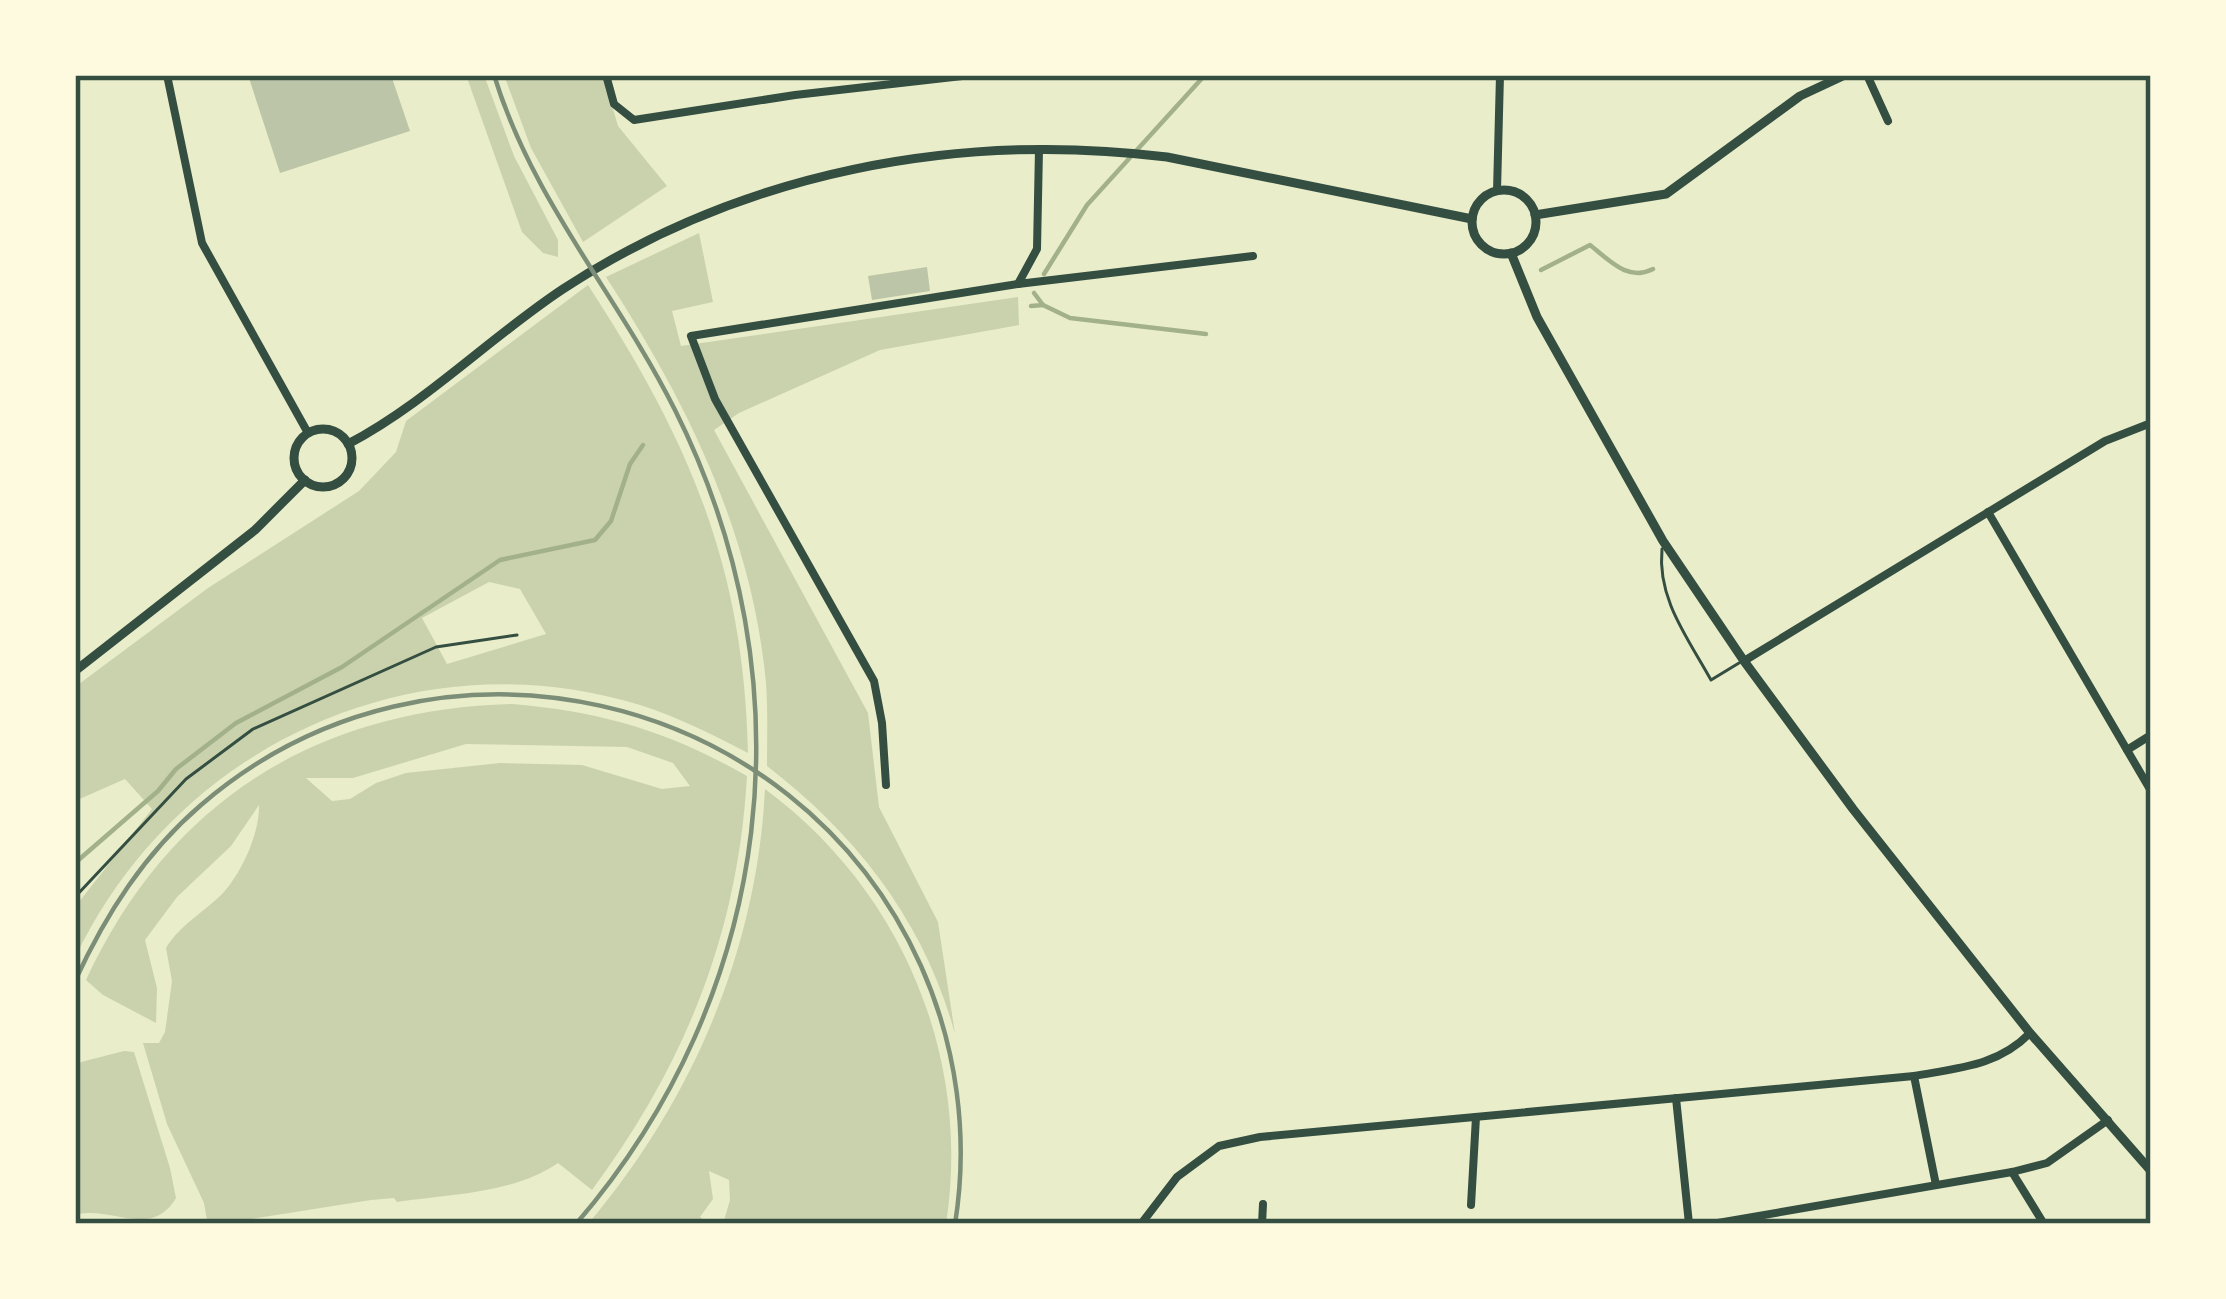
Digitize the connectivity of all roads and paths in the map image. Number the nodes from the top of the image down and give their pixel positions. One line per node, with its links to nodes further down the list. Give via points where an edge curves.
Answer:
1 (167, 75): 16 (street, via 202,243)
2 (606, 75): 3 (street, via 614,104 634,120)
3 (971, 75)
4 (1500, 75): 9 (street)
5 (1845, 75): 10 (street, via 1800,96 1666,194)
6 (1868, 75): 7 (street)
7 (1888, 121)
8 (1039, 149): 11 (street, via 1154,156); 14 (street, via 1037,249); 17 (street, via 924,156 812,178 682,222 562,290)
9 (1497, 191): 10 (street, via 1523,197); 11 (street, via 1478,202)
10 (1534, 215): 12 (street, via 1529,242)
11 (1472, 219): 12 (street, via 1480,244)
12 (1511, 253): 20 (street, via 1546,335)
13 (1253, 256): 14 (street)
14 (1018, 284): 26 (street, via 691,337 715,399 874,681)
15 (2151, 423): 19 (street, via 2104,441)
16 (308, 433): 17 (street, via 330,430); 18 (street, via 294,454)
17 (348, 445): 18 (street, via 351,464 341,480)
18 (305, 480): 23 (street, via 255,530)
19 (1988, 512): 22 (street); 25 (street)
20 (1663, 542): 22 (street); 22 (lane, via 1666,598 1711,680)
21 (518, 634): 28 (lane, via 436,647 253,729 186,779)
22 (1744, 661): 29 (street)
23 (75, 671)
24 (2151, 735): 25 (street)
25 (2128, 750): 27 (street)
26 (886, 785)
27 (2151, 791)
28 (75, 897)
29 (2030, 1033): 30 (street, via 1991,1062); 33 (street)
30 (1914, 1076): 31 (street); 36 (street)
31 (1676, 1098): 32 (street); 41 (street)
32 (1476, 1117): 38 (street); 39 (street, via 1219,1146 1177,1178)
33 (2109, 1119): 34 (street); 35 (street, via 2047,1163)
34 (2151, 1171)
35 (2012, 1172): 36 (street); 43 (street)
36 (1936, 1185): 42 (street)
37 (1263, 1204): 40 (street)
38 (1471, 1205)
39 (1141, 1224)
40 (1262, 1224)
41 (1689, 1224)
42 (1712, 1224)
43 (2044, 1224)

